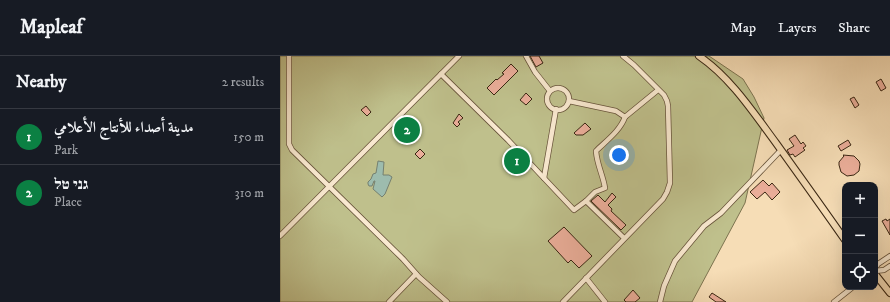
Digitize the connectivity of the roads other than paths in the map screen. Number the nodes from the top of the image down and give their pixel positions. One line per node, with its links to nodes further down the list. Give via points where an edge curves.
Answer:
1 (289, 56): 14 (street, via 289,144)
2 (459, 56): 6 (street)
3 (526, 56): 8 (street)
4 (623, 56): 7 (street)
5 (699, 56): 12 (main road, via 725,77)
6 (441, 74): 13 (street); 14 (street)
7 (658, 90): 11 (street); 18 (street, via 668,106 669,188 663,199)
8 (550, 91): 9 (street, via 556,88 563,89 568,94); 10 (street, via 548,102)
9 (569, 101): 10 (street, via 563,108); 11 (street, via 616,111)
10 (556, 109): 13 (street)
11 (625, 117): 15 (street, via 623,124 596,151 605,188 595,192)
12 (781, 150): 17 (main road); 32 (street, via 721,213 704,226 675,261)
13 (544, 178): 15 (street, via 574,210)
14 (330, 187): 16 (street); 23 (street)
15 (586, 201): 18 (street)
16 (280, 236)
17 (842, 236)
18 (624, 238): 24 (street)
19 (890, 256): 20 (street)
20 (878, 264)
21 (890, 266): 22 (street, via 884,270)
22 (878, 269)
23 (416, 274): 28 (street); 29 (street)
24 (586, 278): 30 (street); 31 (street)
25 (878, 278): 27 (main road)
26 (849, 290): 33 (street)
27 (890, 293)
28 (389, 302)
29 (447, 302)
30 (563, 302)
31 (605, 302)
32 (660, 302)
33 (834, 302)

